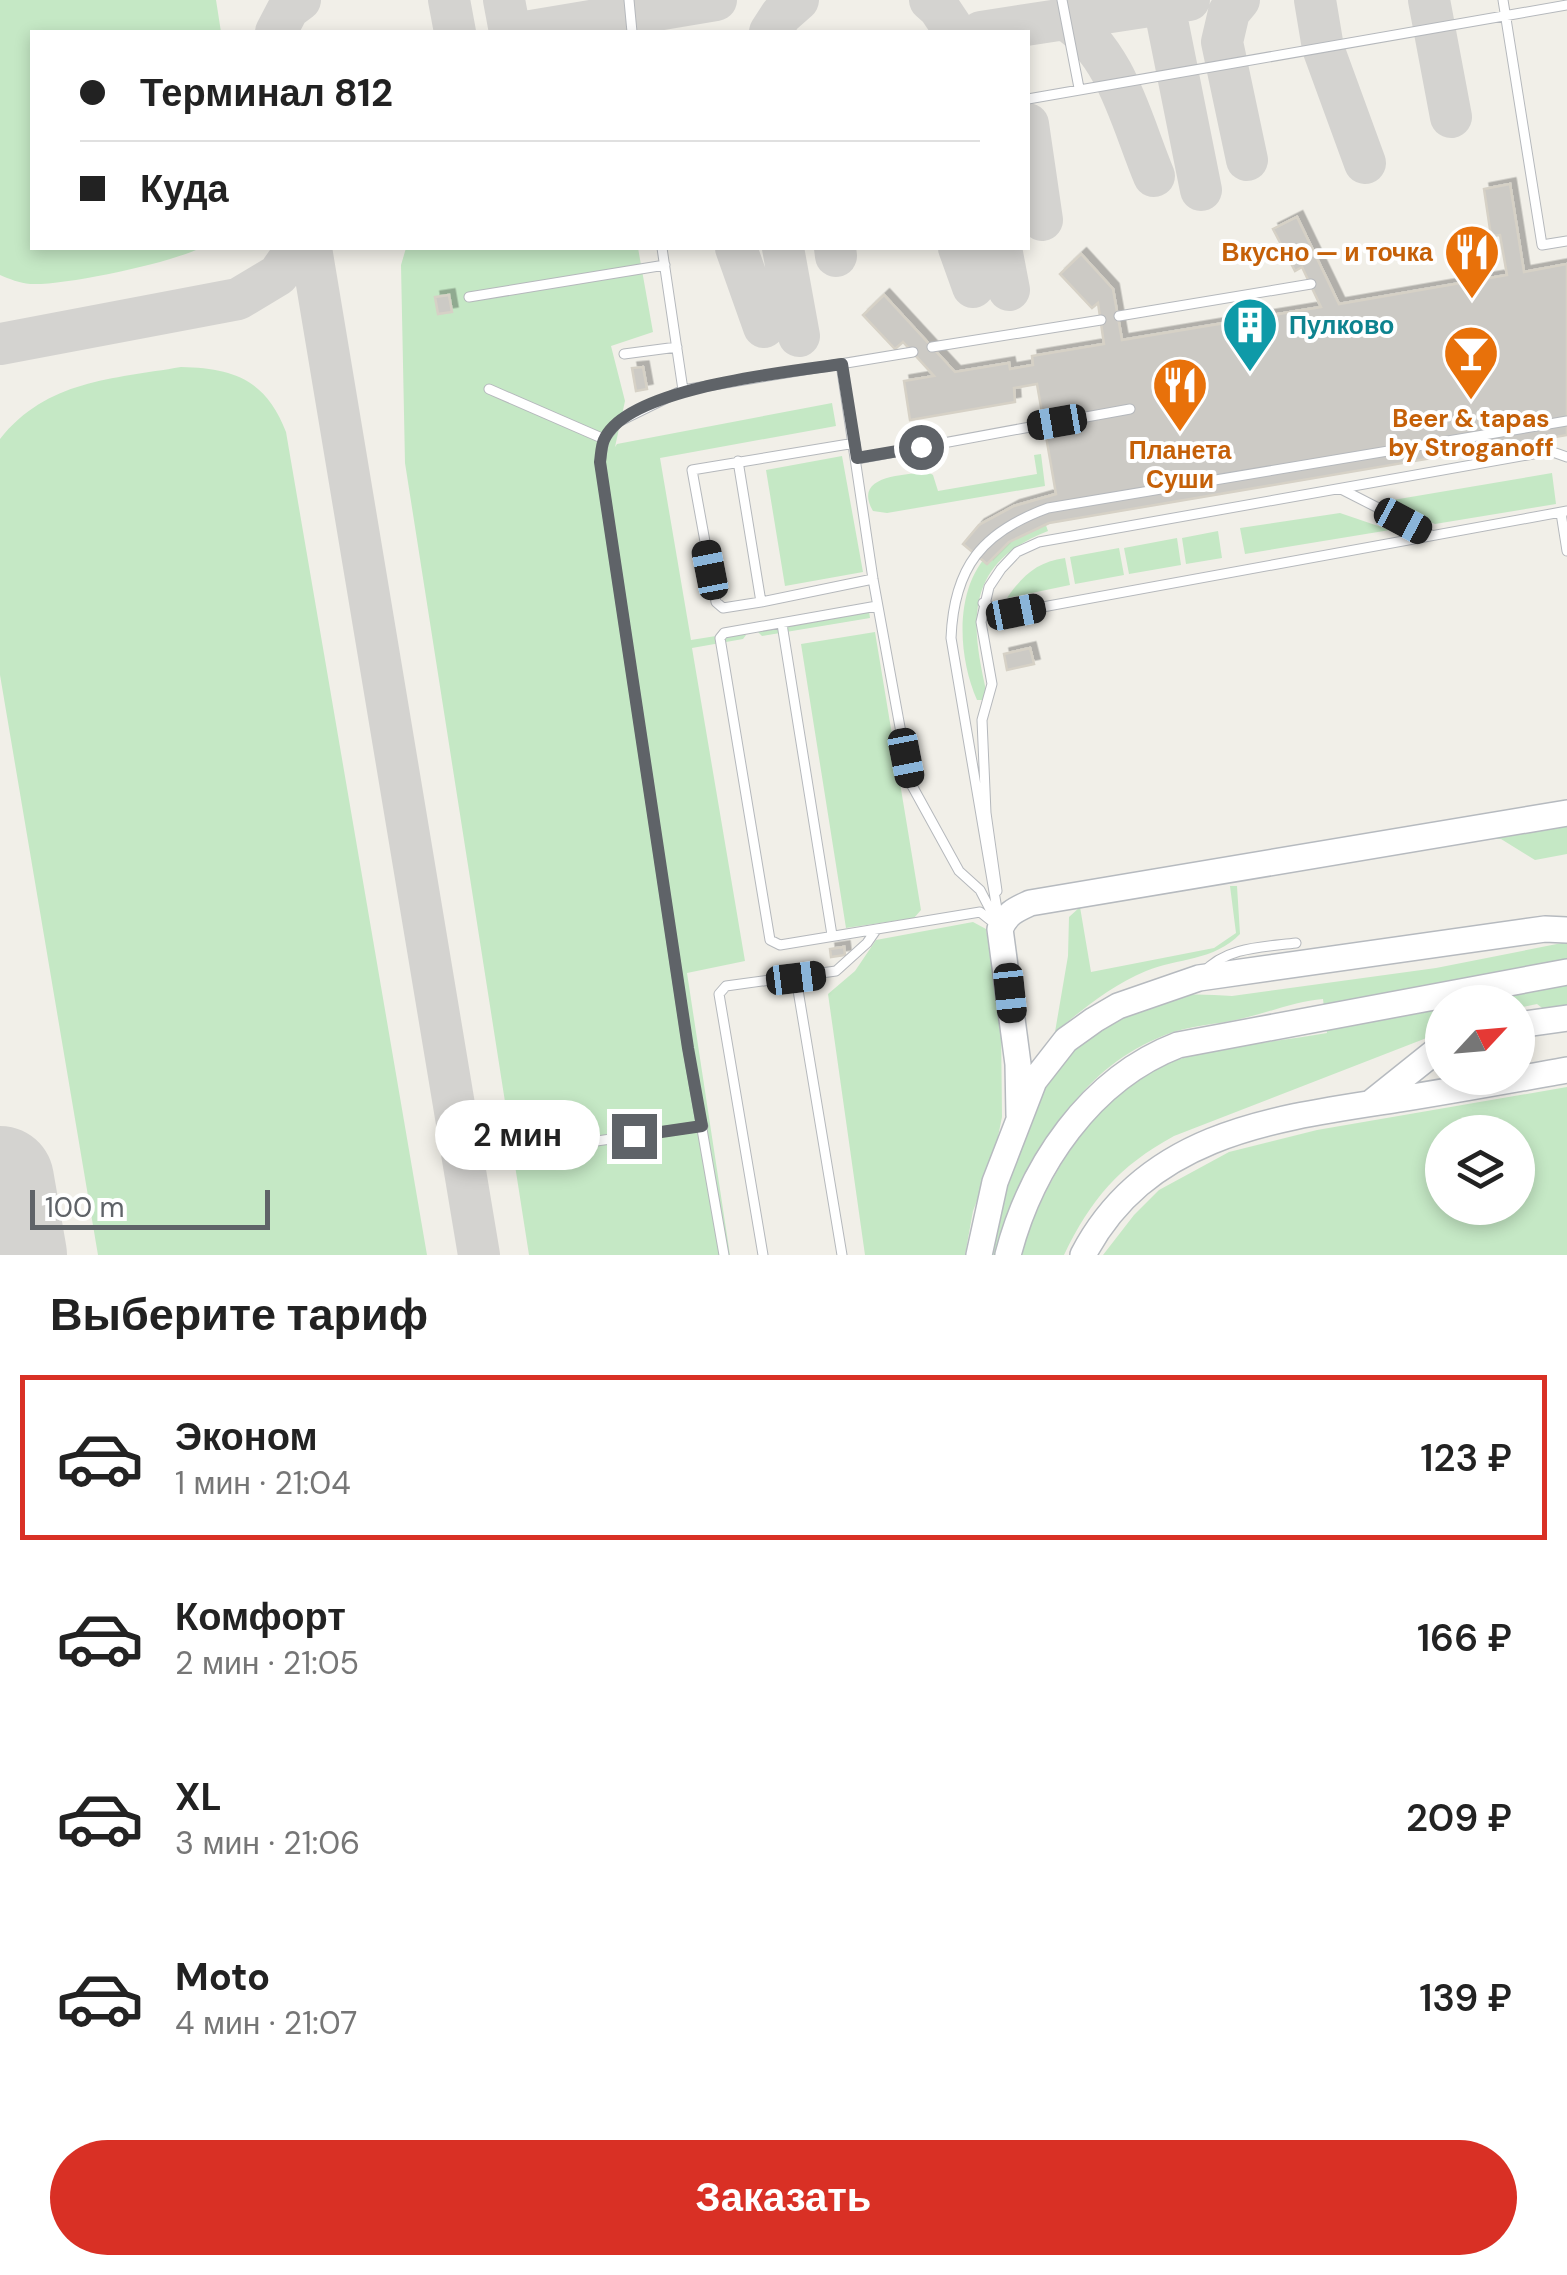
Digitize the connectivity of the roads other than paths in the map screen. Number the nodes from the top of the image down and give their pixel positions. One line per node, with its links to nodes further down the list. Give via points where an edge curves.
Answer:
1 (628, 0): 6 (lane)
2 (1062, 0): 7 (lane)
3 (1504, 0): 5 (lane)
4 (1567, 5): 5 (lane)
5 (1507, 15): 7 (lane); 9 (lane, via 1542,244)
6 (632, 30)
7 (1079, 88): 8 (lane)
8 (1030, 98)
9 (1567, 241)
10 (662, 250): 11 (lane)
11 (664, 266): 13 (lane); 16 (lane)
12 (1311, 284): 14 (lane)
13 (469, 297)
14 (1118, 316)
15 (1101, 320): 17 (lane)
16 (677, 347): 19 (lane); 22 (lane)
17 (932, 347)
18 (912, 352): 20 (lane)
19 (624, 354)
20 (842, 364): 22 (lane); 28 (lane)
21 (489, 390): 27 (lane)
22 (683, 390): 27 (lane, via 618,422)
23 (1130, 409): 24 (lane)
24 (1086, 417)
25 (1567, 421): 43 (lane, via 1048,508 990,540 962,576 951,638)
26 (1057, 422): 30 (lane)
27 (604, 439): 56 (lane, via 602,482)
28 (854, 443): 30 (lane); 31 (lane)
29 (1567, 457): 32 (lane, via 1550,452)
30 (857, 458): 36 (lane)
31 (738, 461): 37 (lane); 37 (lane, via 690,473 718,607)
32 (1343, 490): 34 (lane); 38 (lane, via 1039,542 1017,552)
33 (1564, 512): 34 (lane); 35 (lane)
34 (1433, 537): 38 (lane, via 1016,612)
35 (1567, 551)
36 (873, 578): 37 (lane); 39 (lane)
37 (761, 602)
38 (983, 603): 43 (lane, via 992,684 982,720 986,813)
39 (878, 606): 40 (lane); 43 (lane, via 910,782)
40 (782, 624): 45 (lane); 45 (lane, via 724,633 718,645 770,940 780,945)
41 (1567, 813): 43 (street, via 1030,903 1006,915)
42 (1560, 928): 49 (street)
43 (1000, 929): 44 (lane, via 980,912); 55 (street)
44 (876, 930): 45 (lane); 48 (lane, via 836,971)
45 (832, 936)
46 (1296, 943): 49 (lane, via 1224,956)
47 (1566, 972): 62 (street, via 1178,1045 1146,1058 1116,1078 1072,1125 1039,1173)
48 (796, 978): 59 (lane, via 726,986 719,994); 60 (lane)
49 (1198, 978): 55 (street, via 1118,1006 1066,1040 1034,1081)
50 (1567, 1018): 51 (street)
51 (1535, 1023)
52 (1425, 1065): 54 (street)
53 (1567, 1070): 54 (street)
54 (1371, 1103): 63 (street, via 1255,1125 1176,1157 1119,1203)
55 (1019, 1115): 61 (street)
56 (702, 1126): 57 (lane); 58 (lane)
57 (462, 1160)
58 (724, 1255)
59 (763, 1255)
60 (842, 1255)
61 (978, 1255)
62 (1008, 1255)
63 (1083, 1255)

